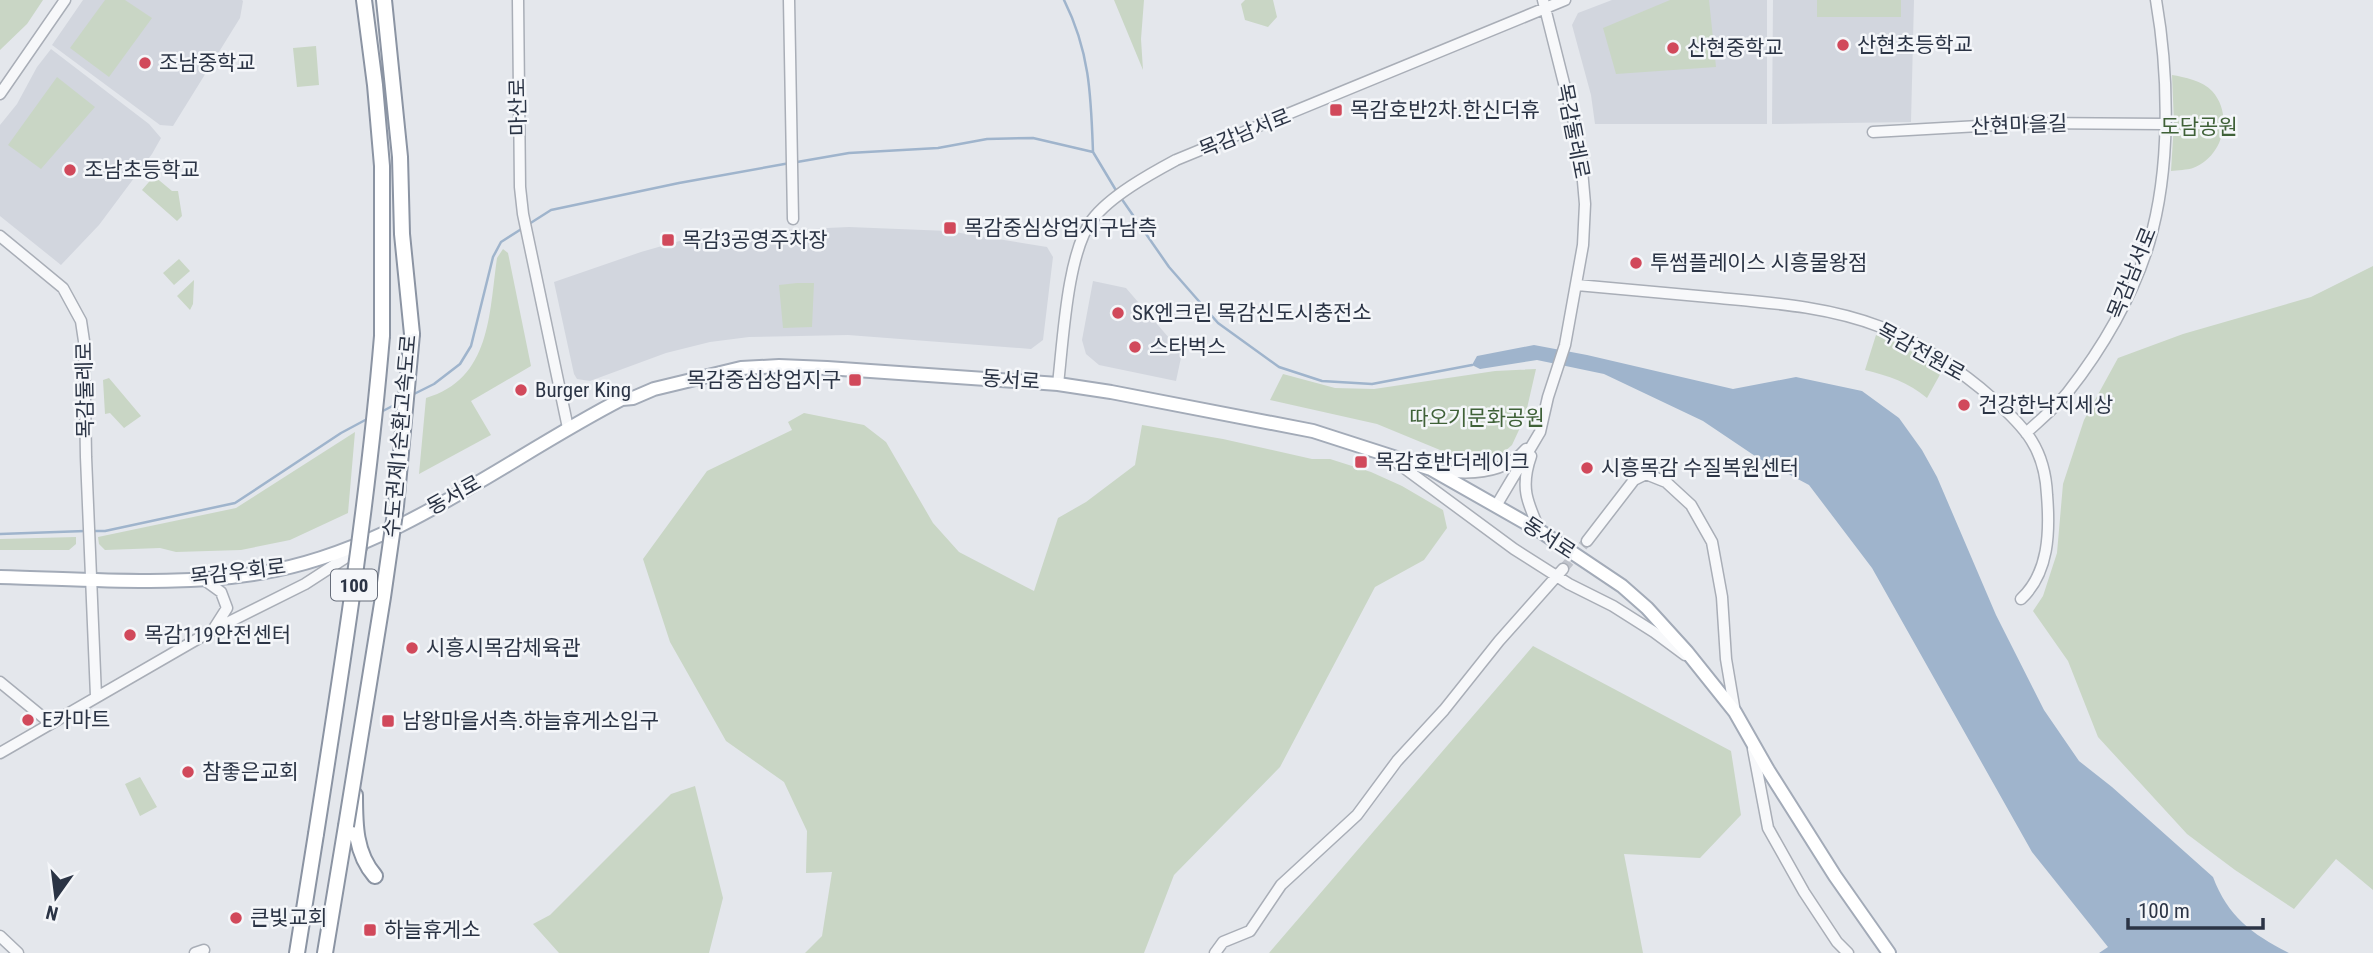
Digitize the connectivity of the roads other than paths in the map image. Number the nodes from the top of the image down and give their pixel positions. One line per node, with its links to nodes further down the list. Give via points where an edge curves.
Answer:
1 (65, 0): 9 (street)
2 (364, 0): 42 (highway, 수도권제1순환고속도로 / 100, bridge, via 382,166 382,336 363,522)
3 (384, 0): 38 (highway, 수도권제1순환고속도로 / 100, bridge, via 412,334 396,506)
4 (518, 0): 16 (street, 마산로, via 523,214)
5 (789, 0): 12 (street)
6 (1565, 0): 8 (street, 목감남서로)
7 (2156, 0): 10 (street, 목감남서로)
8 (1544, 4): 14 (street, 목감둘레로, via 1580,147 1585,204); 15 (street, 목감남서로, via 1176,160 1126,190 1091,221 1080,247)
9 (0, 94)
10 (2164, 124): 11 (street, 산현마을길, via 2032,123); 18 (street, 목감남서로, via 2159,199 2149,244 2124,303 2066,395)
11 (1873, 132)
12 (793, 219)
13 (0, 236): 27 (street, 목감둘레로, via 63,288 81,321)
14 (1577, 285): 17 (street, 목감둘레로); 18 (street, 목감전원로, via 1790,304 1882,327 1976,383)
15 (1058, 384): 16 (main road, 동서로, via 827,368 741,368 622,399); 19 (main road, 동서로, via 1300,429)
16 (568, 428): 23 (main road, 동서로)
17 (1540, 432): 20 (street, via 1522,453 1494,469 1467,473); 21 (street); 22 (street, via 1525,496)
18 (2026, 433): 29 (street, 목감전원로, via 2042,457 2048,511 2042,568 2034,587)
19 (1383, 453): 20 (main road, 동서로); 25 (street, via 1514,549)
20 (1432, 469): 21 (main road, 동서로)
21 (1496, 506): 22 (main road, 동서로)
22 (1540, 531): 31 (main road, 동서로, via 1622,586)
23 (382, 535): 28 (main road, 목감우회로, via 276,570); 30 (street, 동서로, via 305,584)
24 (1587, 541): 34 (street, via 1633,480 1646,474 1666,482 1691,505 1712,542)
25 (1560, 573): 31 (street, via 1654,632); 44 (street, via 1397,761 1357,815 1281,885 1250,931 1223,942)
26 (0, 577): 27 (main road, 목감우회로)
27 (90, 579): 28 (main road, 목감우회로); 33 (street)
28 (203, 579): 30 (street, via 222,592 226,608)
29 (2021, 600)
30 (213, 631): 33 (street, 동서로)
31 (1698, 666): 34 (main road, 동서로)
32 (0, 681): 35 (street)
33 (96, 696): 35 (street, 동서로)
34 (1735, 712): 36 (main road, 동서로)
35 (50, 723): 37 (street, 동서로)
36 (1751, 738): 45 (street, via 1768,828 1804,892); 46 (main road, 동서로, via 1835,876)
37 (0, 752)
38 (358, 757): 39 (highway, via 355,820 363,860); 43 (highway, 수도권제1순환고속도로 / 100, bridge)
39 (375, 876)
40 (0, 936): 41 (street)
41 (17, 953)
42 (297, 953)
43 (325, 953)
44 (1215, 953)
45 (1848, 953)
46 (1889, 953)

